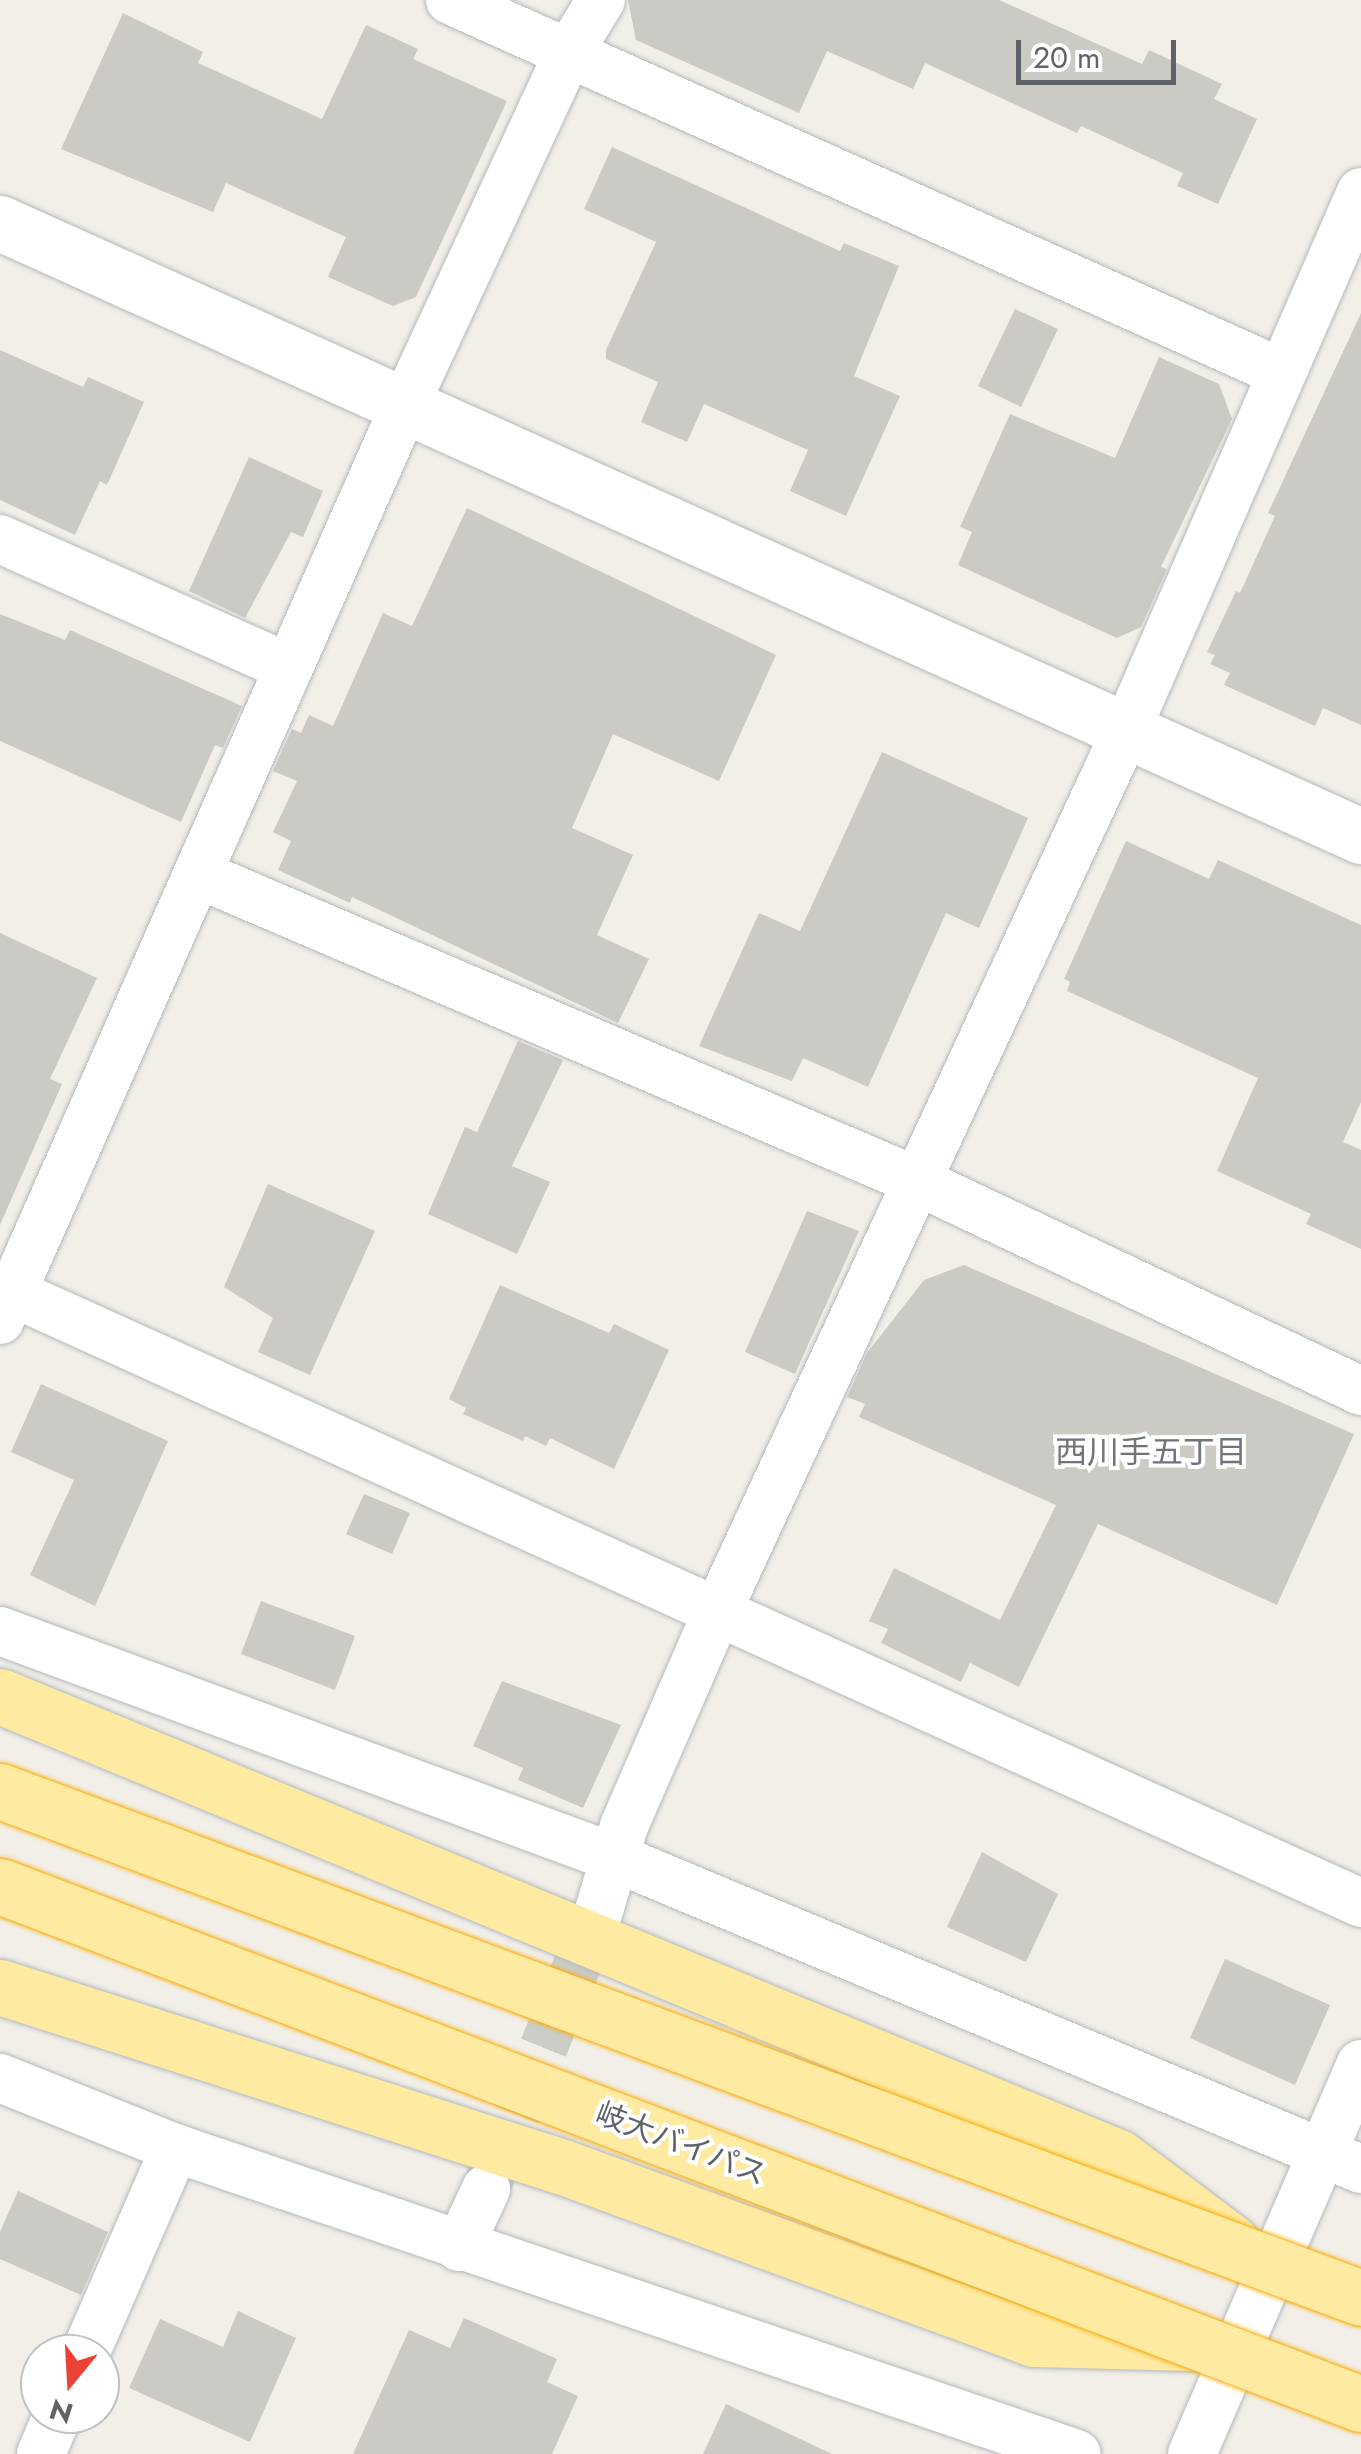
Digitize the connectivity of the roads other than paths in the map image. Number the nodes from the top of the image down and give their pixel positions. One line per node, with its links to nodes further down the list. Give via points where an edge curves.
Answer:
1 (450, 0): 3 (street)
2 (601, 0): 3 (street)
3 (568, 54): 6 (street); 7 (street)
4 (1361, 192): 6 (street)
5 (0, 223): 7 (street)
6 (1280, 372): 10 (street)
7 (406, 404): 9 (street); 10 (street)
8 (0, 539): 9 (street)
9 (288, 666): 12 (street)
10 (1126, 731): 11 (street); 13 (street)
11 (1361, 836)
12 (200, 875): 13 (street); 14 (street)
13 (919, 1182): 15 (street); 16 (street)
14 (4, 1299): 16 (street)
15 (1361, 1391)
16 (718, 1610): 20 (street, via 624,1826); 22 (street)
17 (0, 1631): 20 (street)
18 (0, 1696): 31 (highway, via 1118,2157)
19 (0, 1791): 31 (highway, bridge)
20 (618, 1858): 23 (street); 28 (street)
21 (0, 1886): 34 (highway, 岐大バイパス, bridge)
22 (1361, 1903)
23 (598, 1914)
24 (0, 1987): 34 (highway, via 562,2167 1034,2339)
25 (1361, 2064): 28 (street)
26 (0, 2078): 27 (street)
27 (176, 2148): 30 (street); 33 (street)
28 (1340, 2160): 37 (street)
29 (486, 2189): 30 (street)
30 (459, 2247): 36 (street)
31 (1239, 2249): 32 (highway, bridge)
32 (1361, 2298)
33 (94, 2334)
34 (1205, 2343): 35 (highway, 岐大バイパス, bridge)
35 (1361, 2404)
36 (1077, 2454)
37 (1192, 2454)

